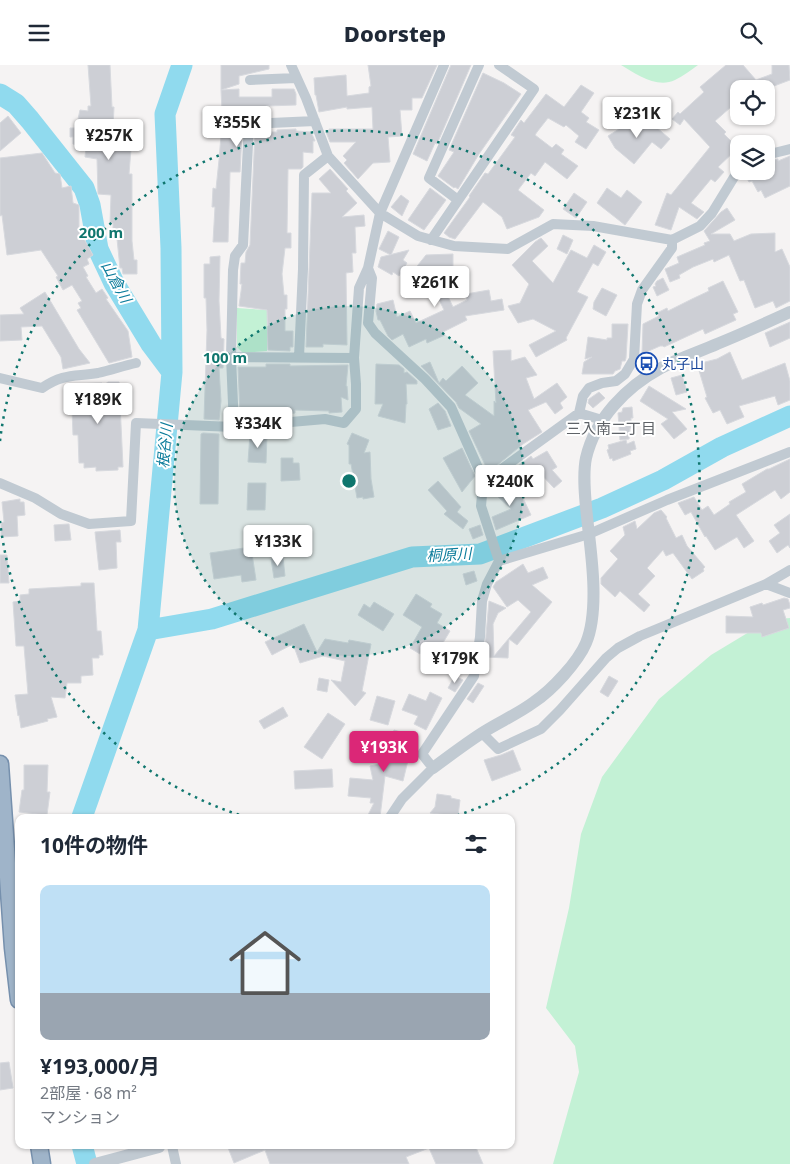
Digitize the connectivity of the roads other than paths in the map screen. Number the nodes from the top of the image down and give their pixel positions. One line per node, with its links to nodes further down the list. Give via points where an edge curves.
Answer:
1 (291, 65): 5 (street)
2 (444, 65): 13 (street)
3 (479, 65): 12 (street, via 429,178)
4 (499, 65): 12 (street, via 534,89)
5 (296, 78): 6 (street); 7 (street)
6 (250, 81)
7 (315, 121): 10 (street); 18 (street, via 248,123 243,245 235,256 233,271)
8 (790, 149): 9 (street)
9 (775, 153)
10 (328, 156): 13 (street); 19 (street, via 304,175)
11 (732, 180): 15 (street, via 700,226)
12 (458, 200): 14 (street)
13 (380, 213): 14 (street, via 418,236); 16 (street)
14 (431, 240): 15 (street, via 454,246 508,249 553,225 593,226)
15 (672, 240): 23 (street, via 672,249 642,290 637,304 634,359 625,374 616,381 589,387)
16 (368, 268): 20 (street, via 359,288); 27 (street, via 372,278 368,323 451,407 479,470)
17 (790, 312): 24 (street, via 662,367 623,395)
18 (231, 357): 19 (street); 25 (street)
19 (299, 357): 20 (street)
20 (354, 358): 25 (street, via 356,409 344,423 324,419)
21 (136, 363): 22 (street, via 96,373 64,376 42,387)
22 (0, 378)
23 (579, 413): 24 (street); 27 (street)
24 (602, 421): 29 (street, via 586,459)
25 (234, 427): 28 (street, via 136,423 131,521 89,524 61,514)
26 (790, 452): 29 (street)
27 (488, 482): 30 (street, via 481,506)
28 (0, 483)
29 (589, 531): 30 (street); 34 (street, via 594,608 586,644 559,679 535,701)
30 (499, 559): 36 (street, via 482,601 474,676 422,754)
31 (790, 570): 32 (street)
32 (766, 584): 33 (street); 34 (street, via 618,649 541,729 498,749)
33 (790, 593)
34 (482, 733): 36 (street)
35 (0, 764): 38 (highway)
36 (433, 768): 37 (street, via 402,799)
37 (392, 814)
38 (15, 966)
39 (40, 1149): 42 (highway)
40 (157, 1149): 43 (street)
41 (170, 1149): 44 (street)
42 (42, 1164)
43 (95, 1164)
44 (176, 1164)

